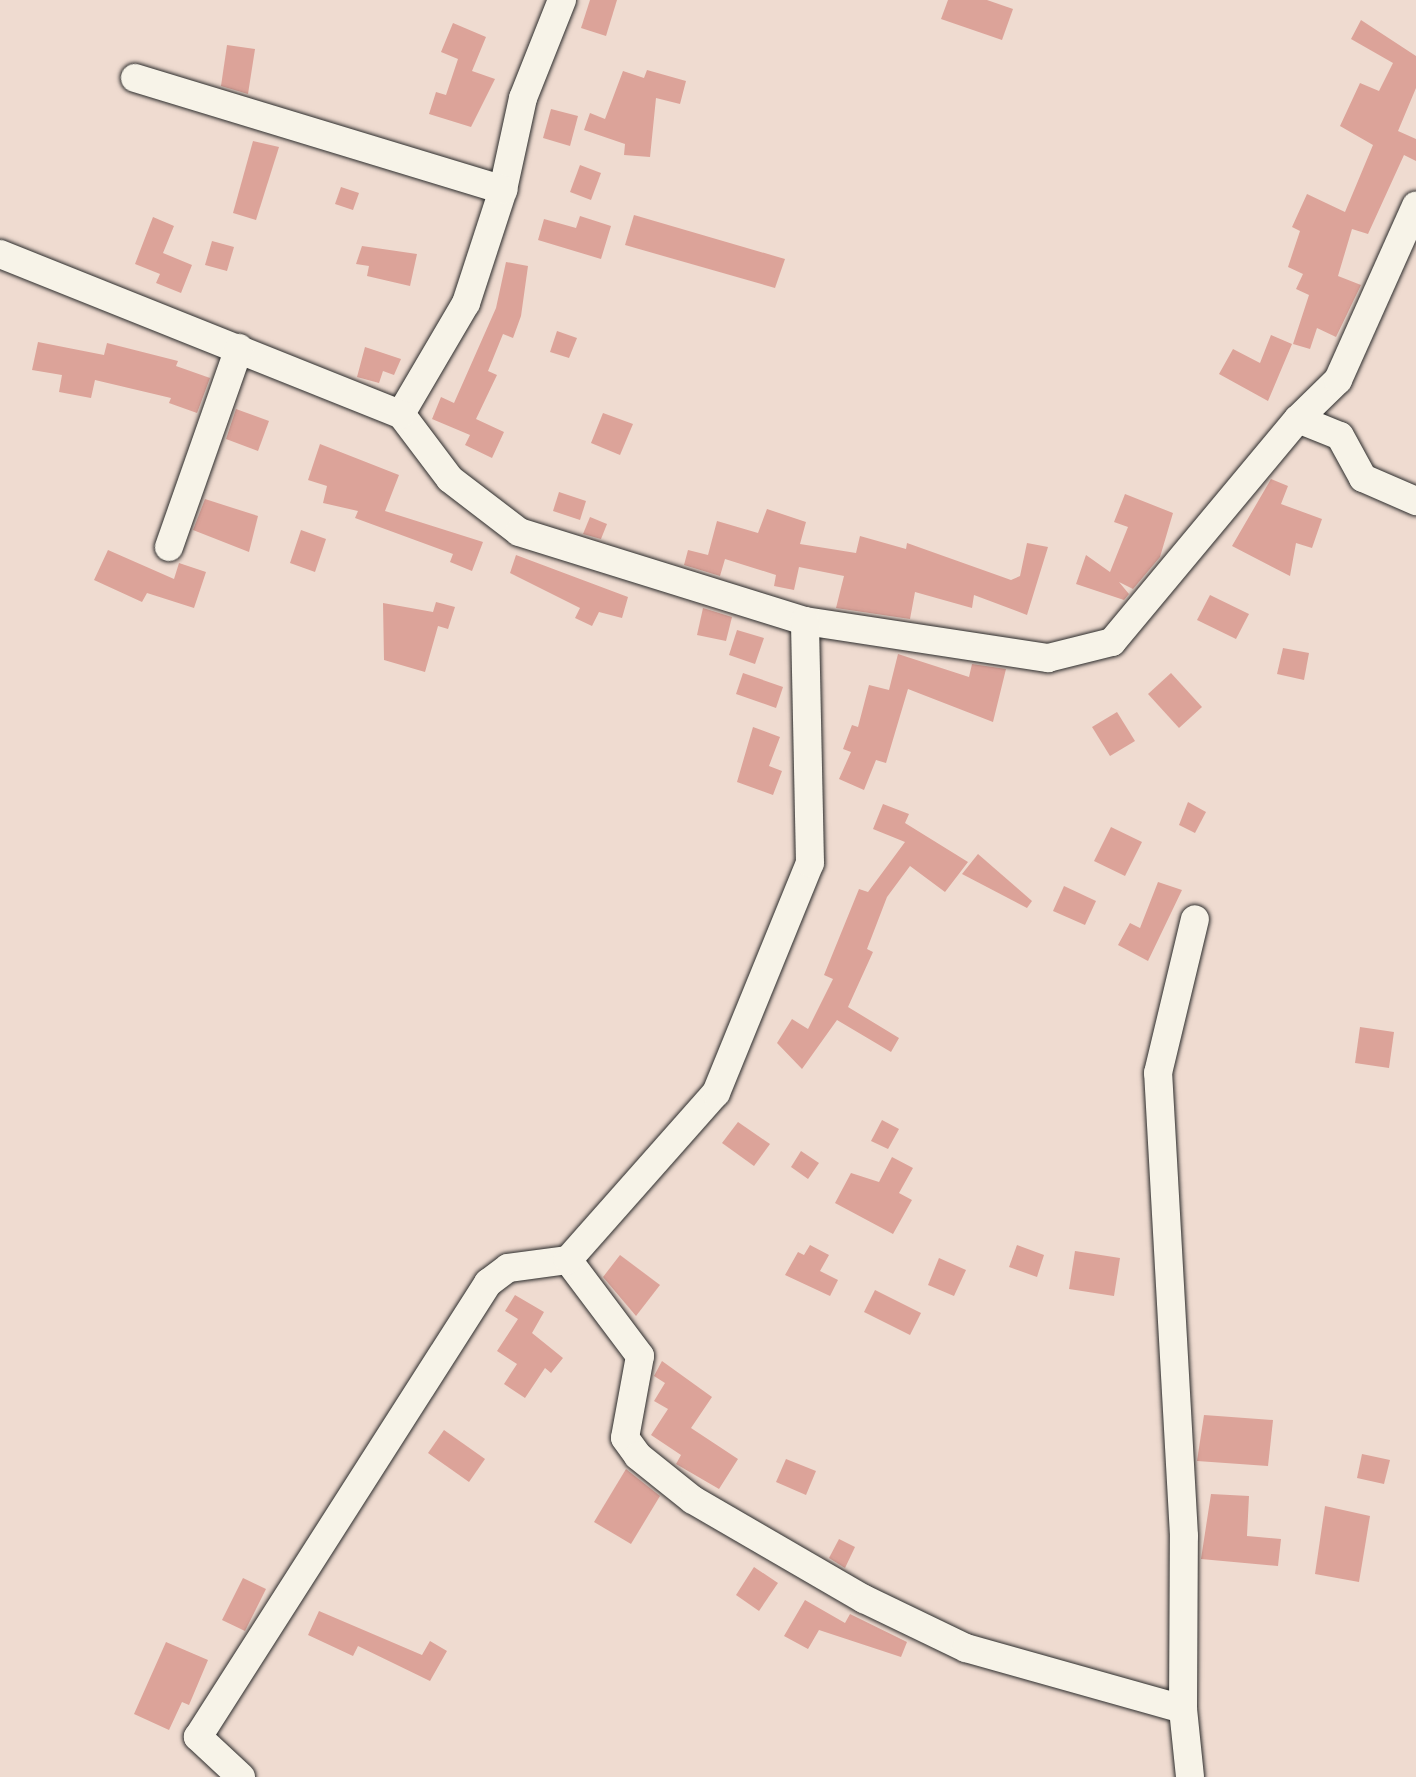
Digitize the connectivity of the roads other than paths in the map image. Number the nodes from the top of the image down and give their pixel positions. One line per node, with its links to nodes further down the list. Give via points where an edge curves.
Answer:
1 (562, 0): 3 (street, via 523,98)
2 (134, 78): 3 (street)
3 (503, 190): 7 (street, via 466,303)
4 (1416, 206): 8 (street, via 1338,380)
5 (0, 254): 6 (street)
6 (240, 348): 7 (street); 10 (street)
7 (400, 414): 11 (street, via 450,479 519,532)
8 (1298, 419): 9 (street, via 1340,436 1363,478); 11 (street, via 1112,642 1048,658)
9 (1416, 500)
10 (169, 547)
11 (805, 621): 13 (street, via 810,863 716,1094)
12 (1196, 919): 14 (street, via 1158,1073 1184,1536)
13 (568, 1260): 14 (street, via 640,1356 625,1438 693,1500 864,1599 966,1648); 15 (street, via 508,1268 488,1283 198,1737)
14 (1184, 1709): 16 (street)
15 (241, 1777)
16 (1190, 1777)

